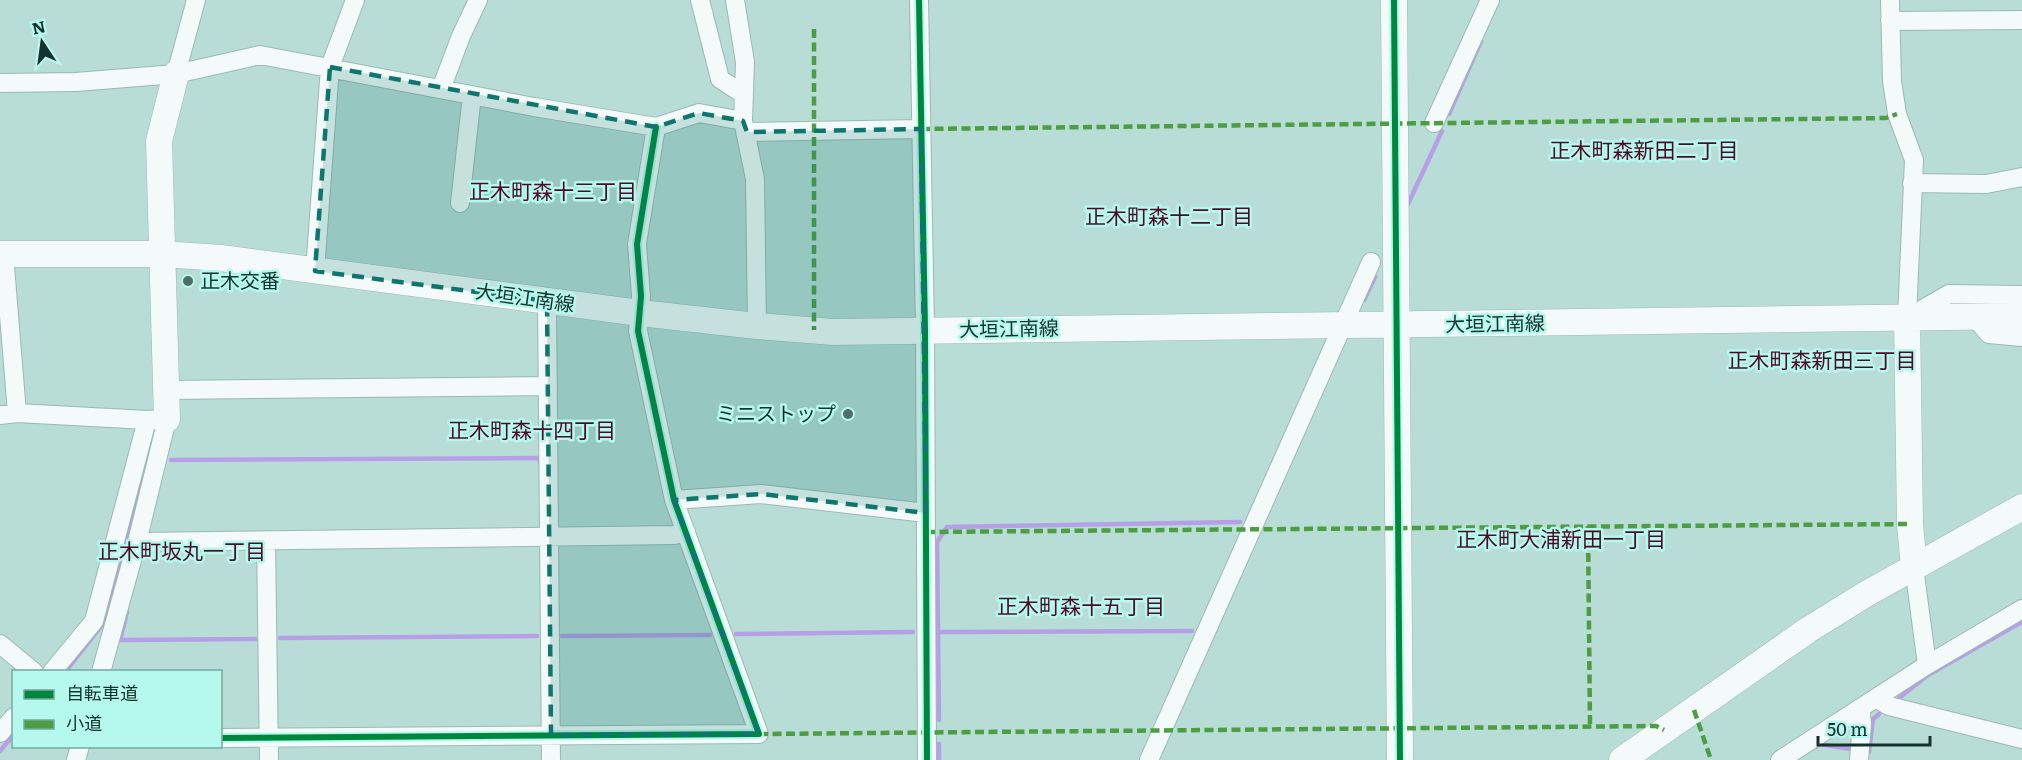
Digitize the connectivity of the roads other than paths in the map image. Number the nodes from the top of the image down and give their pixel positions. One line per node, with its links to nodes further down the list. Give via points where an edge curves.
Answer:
1 (196, 0): 13 (street)
2 (355, 0): 12 (street)
3 (478, 0): 15 (street)
4 (699, 0): 16 (street, via 720,79)
5 (735, 0): 16 (street, via 745,62)
6 (919, 0): 21 (street)
7 (1394, 0): 35 (main road)
8 (1490, 0): 18 (street)
9 (1890, 0): 11 (street)
10 (2022, 20): 11 (street)
11 (1890, 21): 23 (street, via 1892,81 1898,114 1914,160)
12 (330, 67): 13 (street, via 260,55); 15 (street); 28 (street)
13 (176, 74): 14 (street, via 76,82); 26 (main road, via 159,141)
14 (0, 82)
15 (441, 89): 17 (street)
16 (743, 94): 19 (street)
17 (472, 95): 20 (street); 24 (street)
18 (1434, 123)
19 (745, 126): 20 (street, via 699,112); 21 (street); 36 (street, via 755,179)
20 (656, 127): 31 (street, via 637,244)
21 (921, 129): 38 (street)
22 (2022, 177): 23 (street, via 1986,184)
23 (1912, 183): 33 (street)
24 (460, 203)
25 (2, 254): 26 (main road, 大垣江南線); 42 (street)
26 (162, 254): 28 (main road, 大垣江南線); 41 (main road)
27 (1371, 262): 37 (street)
28 (315, 271): 30 (main road, 大垣江南線)
29 (2022, 295): 33 (street, via 1949,294)
30 (547, 301): 31 (main road, 大垣江南線); 40 (street)
31 (640, 314): 36 (main road, 大垣江南線); 44 (street, via 638,331)
32 (2022, 316): 34 (main road, 大垣江南線)
33 (1907, 317): 34 (main road, 大垣江南線); 35 (main road, 大垣江南線); 51 (main road)
34 (1975, 318): 39 (street, via 1989,334)
35 (1396, 325): 37 (main road, 大垣江南線); 70 (main road)
36 (757, 326): 38 (main road, 大垣江南線, via 833,332)
37 (1342, 326): 38 (main road, 大垣江南線); 69 (street)
38 (925, 330): 46 (street)
39 (2022, 338)
40 (547, 386): 41 (street); 48 (street)
41 (167, 390): 43 (main road)
42 (9, 414): 43 (street)
43 (157, 419): 50 (street); 56 (street, via 94,621)
44 (674, 500): 46 (street, via 760,494); 47 (street)
45 (2022, 507): 51 (main road)
46 (926, 513): 68 (street)
47 (686, 532): 48 (street); 62 (street, via 759,734)
48 (548, 536): 49 (street); 62 (street)
49 (266, 541): 50 (street); 64 (street)
50 (137, 542): 57 (street)
51 (1914, 567): 54 (street); 71 (main road, via 1808,630)
52 (2022, 609): 54 (street)
53 (0, 644): 55 (street)
54 (1927, 665): 58 (street)
55 (32, 670)
56 (54, 670)
57 (102, 670)
58 (1876, 698): 59 (street); 65 (street, via 1889,706)
59 (1860, 708): 72 (street); 73 (street)
60 (12, 719): 61 (street)
61 (0, 734)
62 (551, 735): 64 (street); 67 (street)
63 (222, 738): 64 (street)
64 (269, 738): 66 (street)
65 (2022, 739)
66 (269, 760)
67 (551, 760)
68 (927, 760)
69 (1149, 760)
70 (1400, 760)
71 (1622, 760)
72 (1780, 760)
73 (1859, 760)

